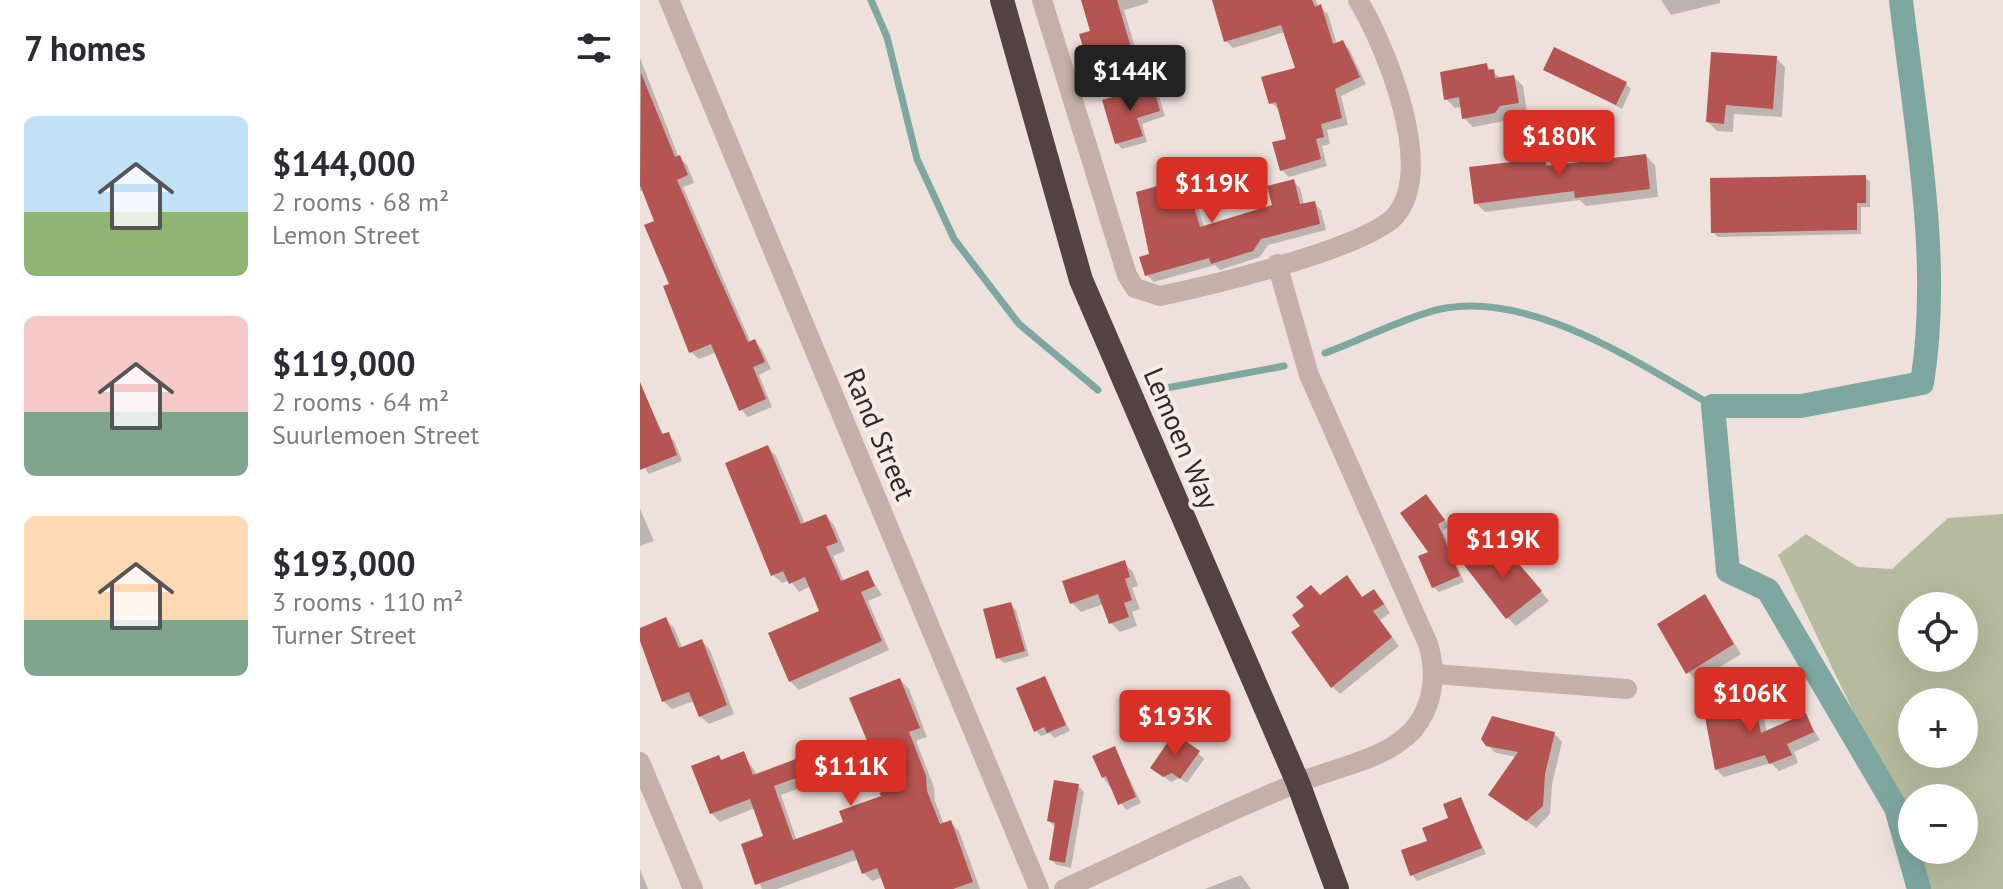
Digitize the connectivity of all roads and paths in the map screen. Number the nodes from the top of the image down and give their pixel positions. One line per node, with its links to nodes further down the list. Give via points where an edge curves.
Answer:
1 (669, 0): 11 (street, Rand Street)
2 (1002, 0): 9 (highway, Lemoen Way, via 1081,280)
3 (1042, 0): 5 (street, via 1135,288 1144,294 1171,294)
4 (1358, 0): 5 (street, via 1393,68 1409,150 1407,190 1399,212 1374,232)
5 (1277, 264): 6 (street, via 1309,375 1428,644)
6 (1435, 674): 7 (street); 9 (street, via 1420,719 1402,740)
7 (1627, 689)
8 (640, 762): 10 (street)
9 (1298, 783): 12 (street); 13 (highway, Lemoen Way)
10 (693, 889)
11 (1039, 889)
12 (1064, 889)
13 (1337, 889)

